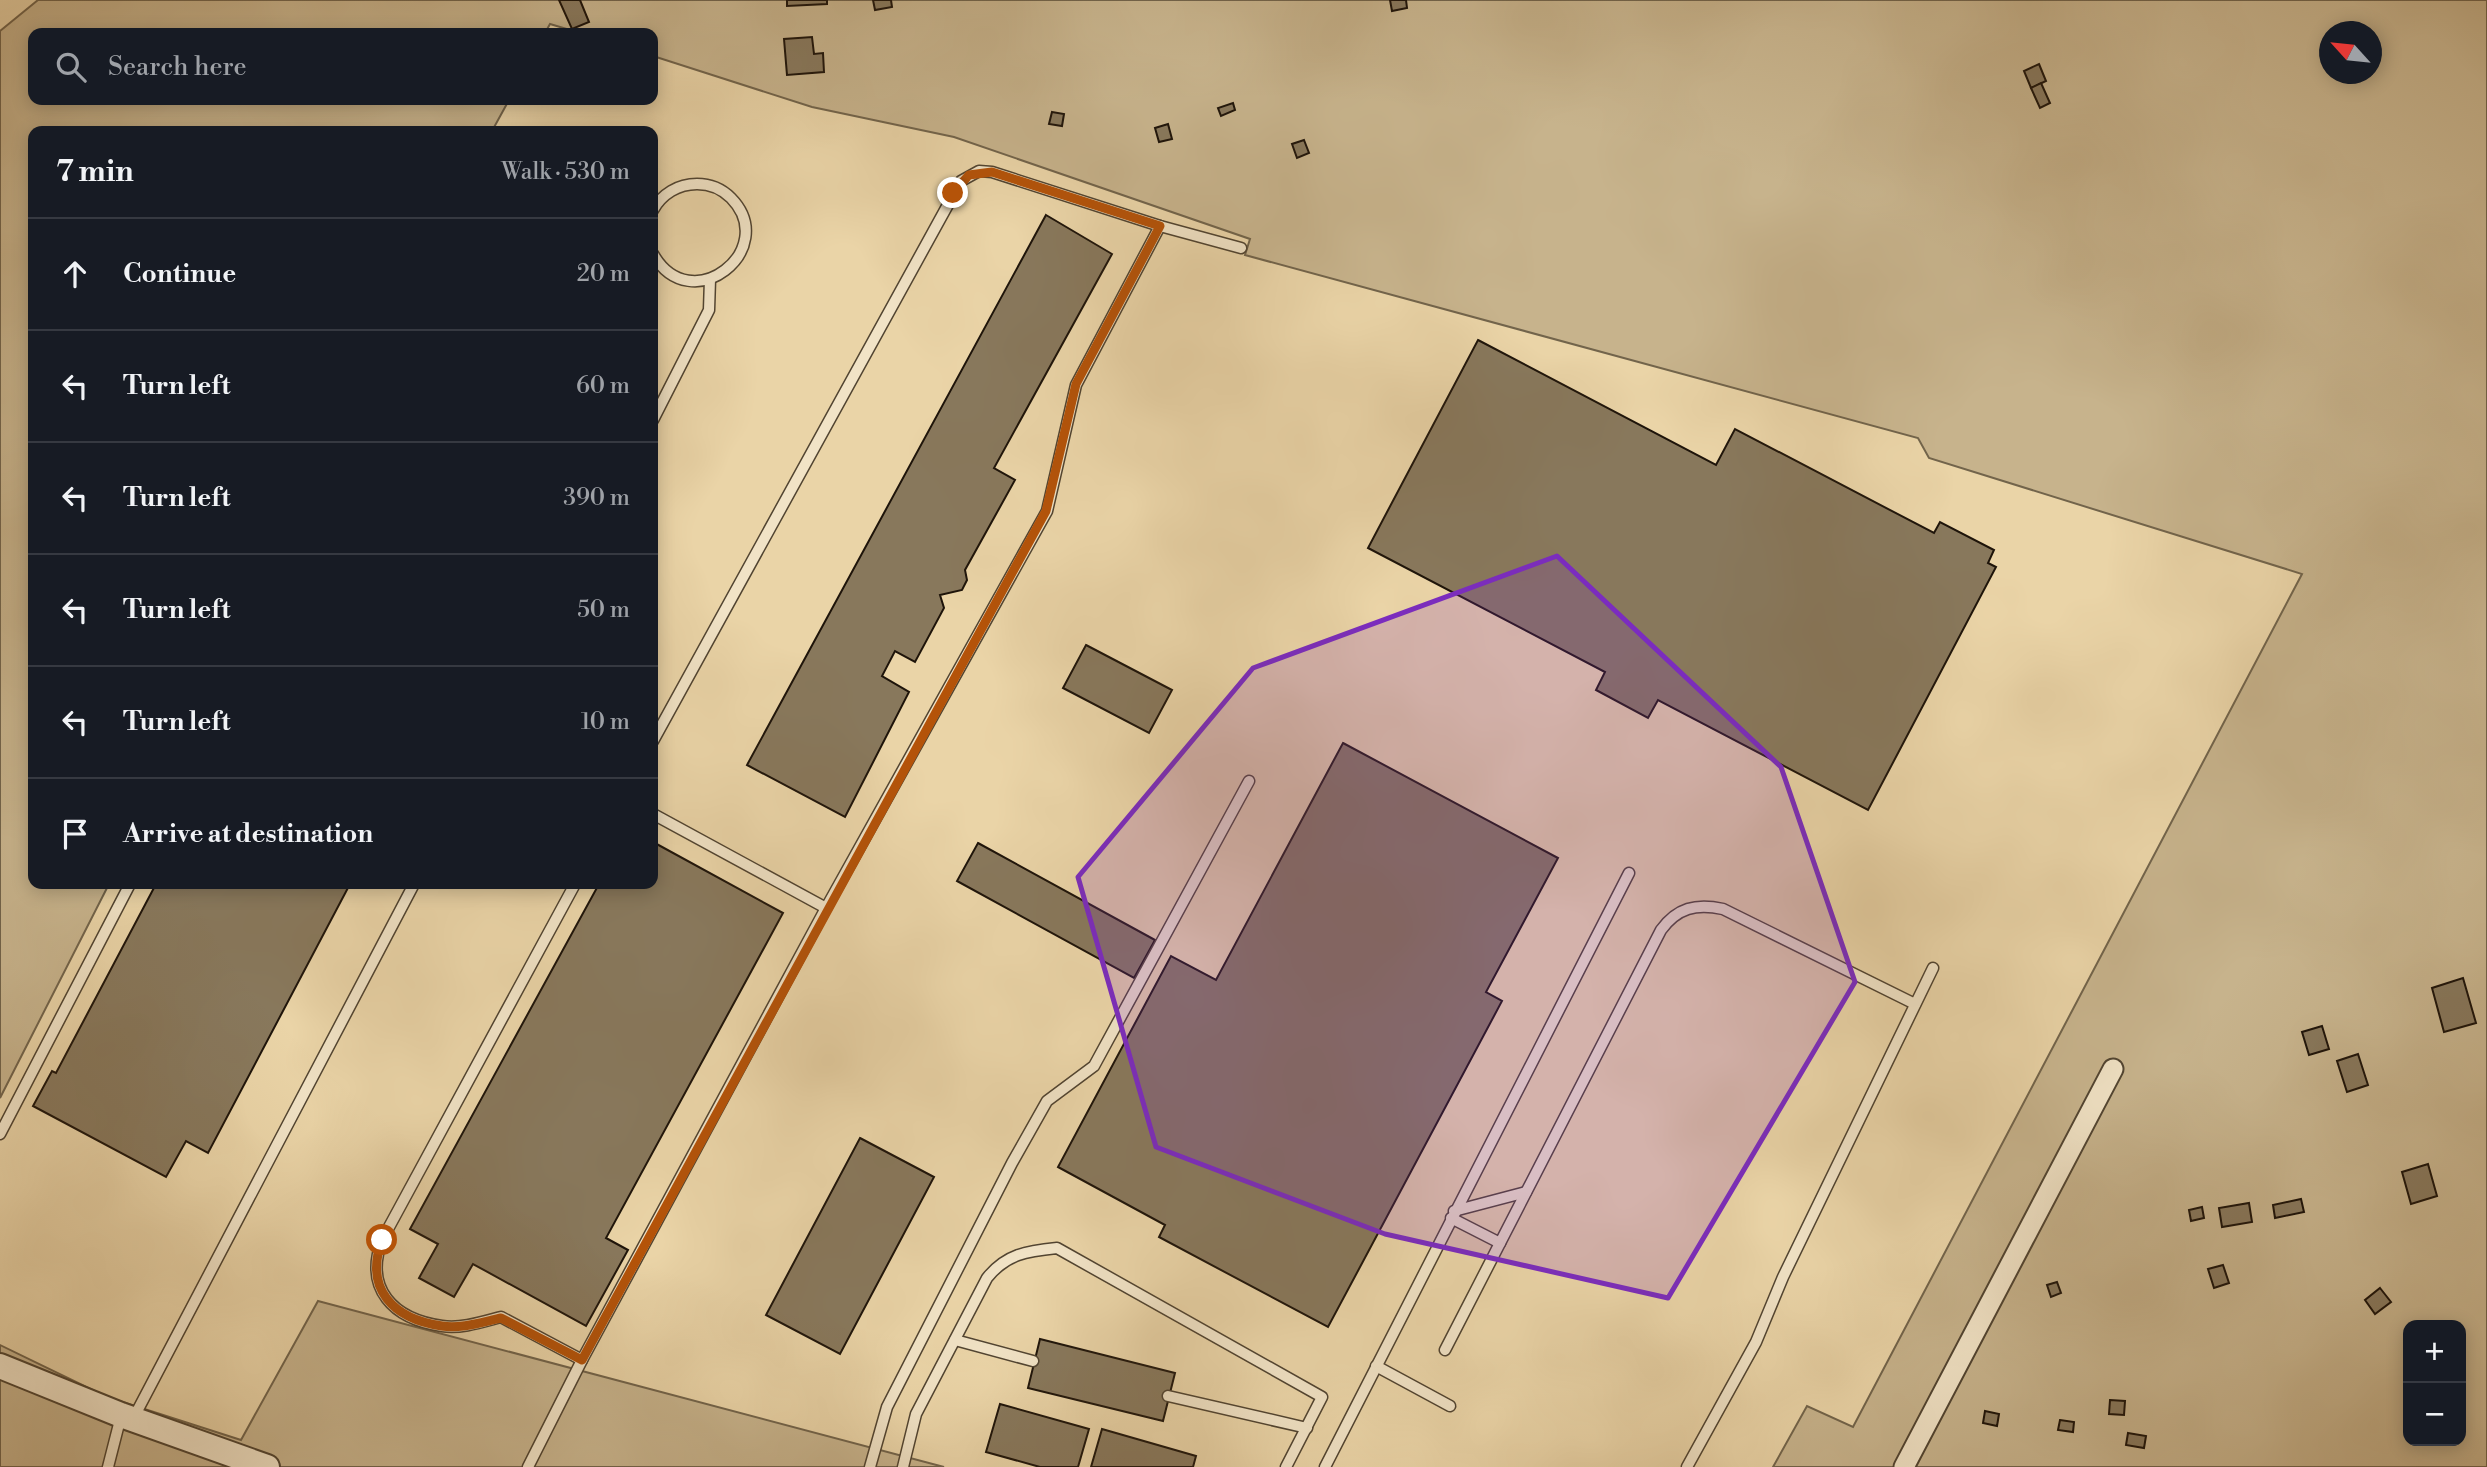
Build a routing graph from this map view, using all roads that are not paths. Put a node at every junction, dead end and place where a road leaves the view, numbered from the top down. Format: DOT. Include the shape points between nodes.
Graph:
graph roads {
  1 [pos="658,204"];
  2 [pos="1160,226"];
  3 [pos="1241,248"];
  4 [pos="658,260"];
  5 [pos="710,279"];
  6 [pos="658,410"];
  7 [pos="658,732"];
  8 [pos="1249,781"];
  9 [pos="658,817"];
  10 [pos="1629,873"];
  11 [pos="127,889"];
  12 [pos="411,889"];
  13 [pos="572,889"];
  14 [pos="827,908"];
  15 [pos="1933,968"];
  16 [pos="1915,1004"];
  17 [pos="2113,1069"];
  18 [pos="0,1134"];
  19 [pos="1526,1192"];
  20 [pos="1453,1214"];
  21 [pos="1500,1243"];
  22 [pos="955,1340"];
  23 [pos="1445,1350"];
  24 [pos="582,1360"];
  25 [pos="1033,1362"];
  26 [pos="0,1366"];
  27 [pos="1376,1366"];
  28 [pos="1168,1396"];
  29 [pos="1450,1406"];
  30 [pos="127,1417"];
  31 [pos="1307,1428"];
  32 [pos="903,1466"];
  33 [pos="108,1467"];
  34 [pos="267,1467"];
  35 [pos="528,1467"];
  36 [pos="870,1467"];
  37 [pos="1286,1467"];
  38 [pos="1325,1467"];
  39 [pos="1687,1467"];
  40 [pos="1904,1467"];
  1 -- 5 [label="lane" via="687,184 713,186 735,202 744,225 742,248 730,268"];
  2 -- 3 [label="lane"];
  2 -- 7 [label="lane" via="992,172 979,171 961,181"];
  2 -- 14 [label="lane" via="1076,384 1046,511"];
  4 -- 5 [label="lane" via="672,275"];
  5 -- 6 [label="lane" via="709,310"];
  8 -- 36 [label="lane" via="1094,1066 1047,1101 1012,1163 887,1407"];
  9 -- 14 [label="lane"];
  10 -- 20 [label="lane"];
  11 -- 18 [label="lane"];
  12 -- 30 [label="lane"];
  13 -- 24 [label="lane" via="376,1256 382,1293 396,1310 441,1326 501,1318"];
  14 -- 24 [label="lane"];
  15 -- 16 [label="lane"];
  16 -- 19 [label="lane" via="1723,909 1687,908 1661,930"];
  16 -- 39 [label="lane" via="1756,1342"];
  17 -- 40 [label="street"];
  19 -- 20 [label="lane"];
  19 -- 21 [label="lane"];
  20 -- 21 [label="lane"];
  20 -- 27 [label="lane"];
  21 -- 23 [label="lane"];
  22 -- 25 [label="lane"];
  22 -- 31 [label="lane" via="999,1262 1026,1251 1057,1248 1322,1397"];
  22 -- 32 [label="lane" via="916,1414"];
  24 -- 35 [label="lane"];
  26 -- 30 [label="street"];
  27 -- 29 [label="lane"];
  27 -- 38 [label="lane"];
  28 -- 31 [label="lane"];
  30 -- 33 [label="lane"];
  30 -- 34 [label="street"];
  31 -- 37 [label="lane"];
}
